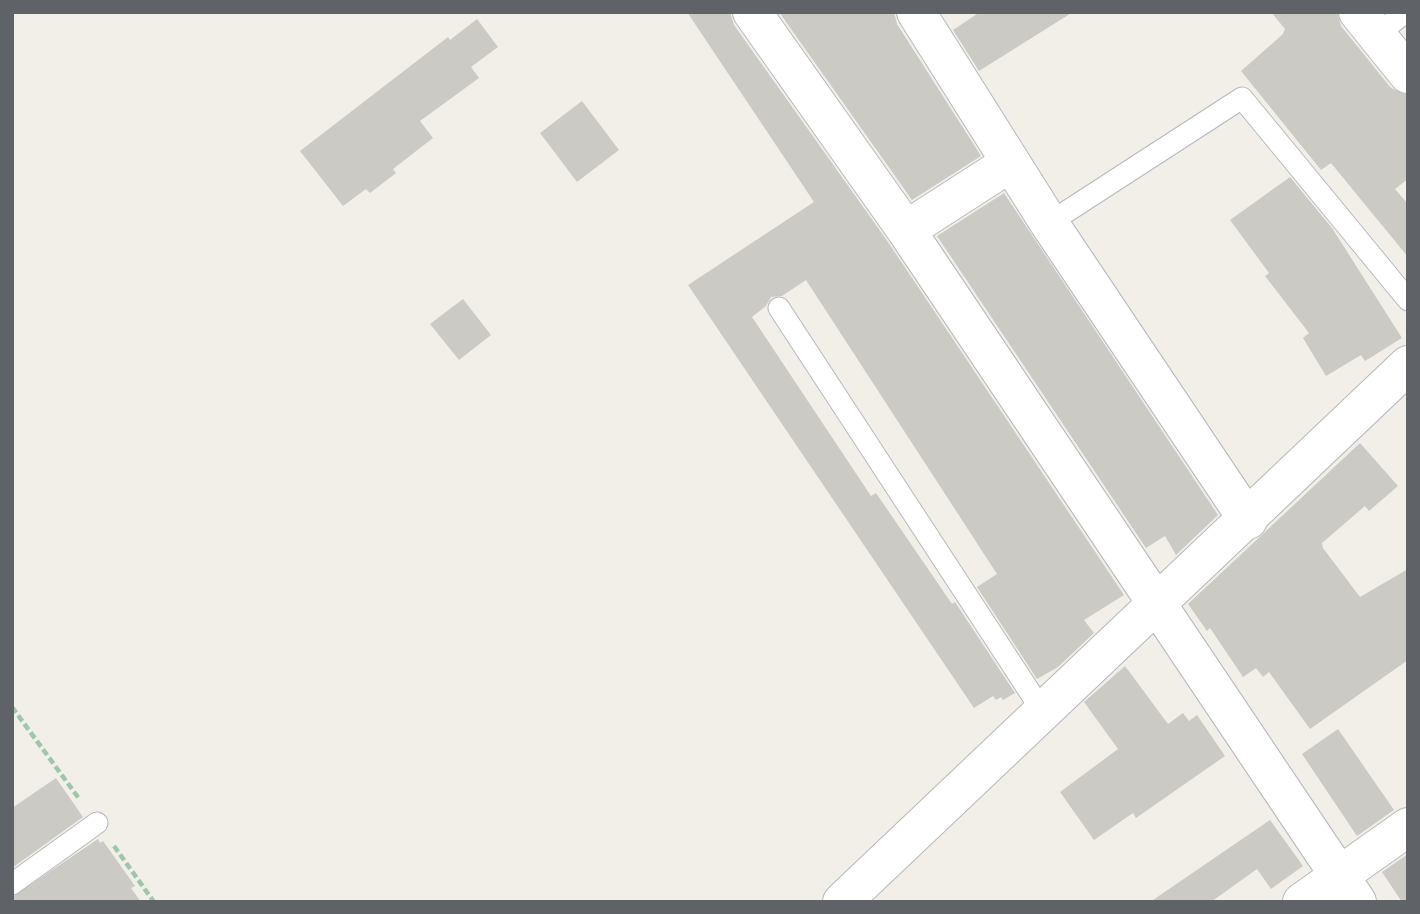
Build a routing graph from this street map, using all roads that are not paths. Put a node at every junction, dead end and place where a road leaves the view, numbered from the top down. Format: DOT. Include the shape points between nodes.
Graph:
graph roads {
  1 [pos="752,12"];
  2 [pos="1406,12"];
  3 [pos="922,14"];
  4 [pos="1367,24"];
  5 [pos="1408,74"];
  6 [pos="1010,163"];
  7 [pos="1049,223"];
  8 [pos="906,230"];
  9 [pos="1408,300"];
  10 [pos="779,308"];
  11 [pos="1408,365"];
  12 [pos="1248,520"];
  13 [pos="1156,605"];
  14 [pos="1043,712"];
  15 [pos="97,823"];
  16 [pos="1408,827"];
  17 [pos="12,884"];
  18 [pos="1348,889"];
  19 [pos="842,902"];
  20 [pos="1302,902"];
  1 -- 8 [label="street"];
  2 -- 4 [label="lane"];
  3 -- 6 [label="street"];
  4 -- 5 [label="street"];
  6 -- 7 [label="street"];
  6 -- 8 [label="street"];
  7 -- 9 [label="lane" via="1242,98"];
  7 -- 12 [label="street"];
  8 -- 13 [label="street"];
  10 -- 14 [label="lane"];
  11 -- 12 [label="street"];
  12 -- 13 [label="street"];
  13 -- 14 [label="street"];
  13 -- 18 [label="street"];
  14 -- 19 [label="street"];
  15 -- 17 [label="lane"];
  16 -- 18 [label="street"];
  18 -- 20 [label="street"];
}
